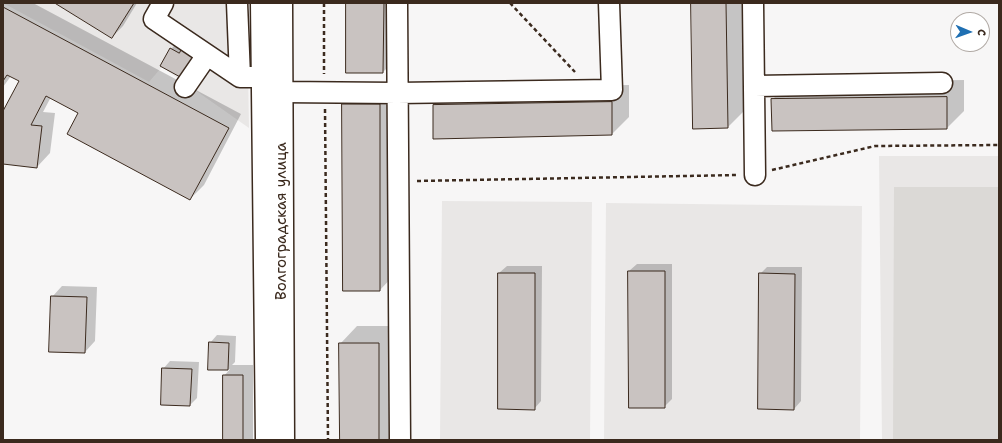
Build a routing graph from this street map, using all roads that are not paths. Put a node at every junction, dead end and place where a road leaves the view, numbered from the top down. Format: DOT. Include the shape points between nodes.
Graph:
graph roads {
  1 [pos="163,3"];
  2 [pos="237,3"];
  3 [pos="262,3"];
  4 [pos="281,3"];
  5 [pos="397,3"];
  6 [pos="609,3"];
  7 [pos="752,3"];
  8 [pos="207,55"];
  9 [pos="240,77"];
  10 [pos="275,82"];
  11 [pos="942,84"];
  12 [pos="754,86"];
  13 [pos="185,87"];
  14 [pos="397,93"];
  15 [pos="755,175"];
  16 [pos="267,440"];
  17 [pos="283,440"];
  18 [pos="400,440"];
  1 -- 8 [label="lane" via="154,19"];
  2 -- 9 [label="lane"];
  3 -- 10 [label="main road"];
  4 -- 10 [label="main road, Волгоградская улица"];
  5 -- 14 [label="lane"];
  6 -- 14 [label="lane" via="612,90"];
  7 -- 12 [label="lane"];
  8 -- 9 [label="lane"];
  8 -- 13 [label="lane"];
  9 -- 10 [label="lane"];
  10 -- 14 [label="lane" via="324,91"];
  10 -- 16 [label="main road"];
  10 -- 17 [label="main road, Волгоградская улица"];
  11 -- 12 [label="lane"];
  12 -- 15 [label="lane"];
  14 -- 18 [label="lane"];
}
